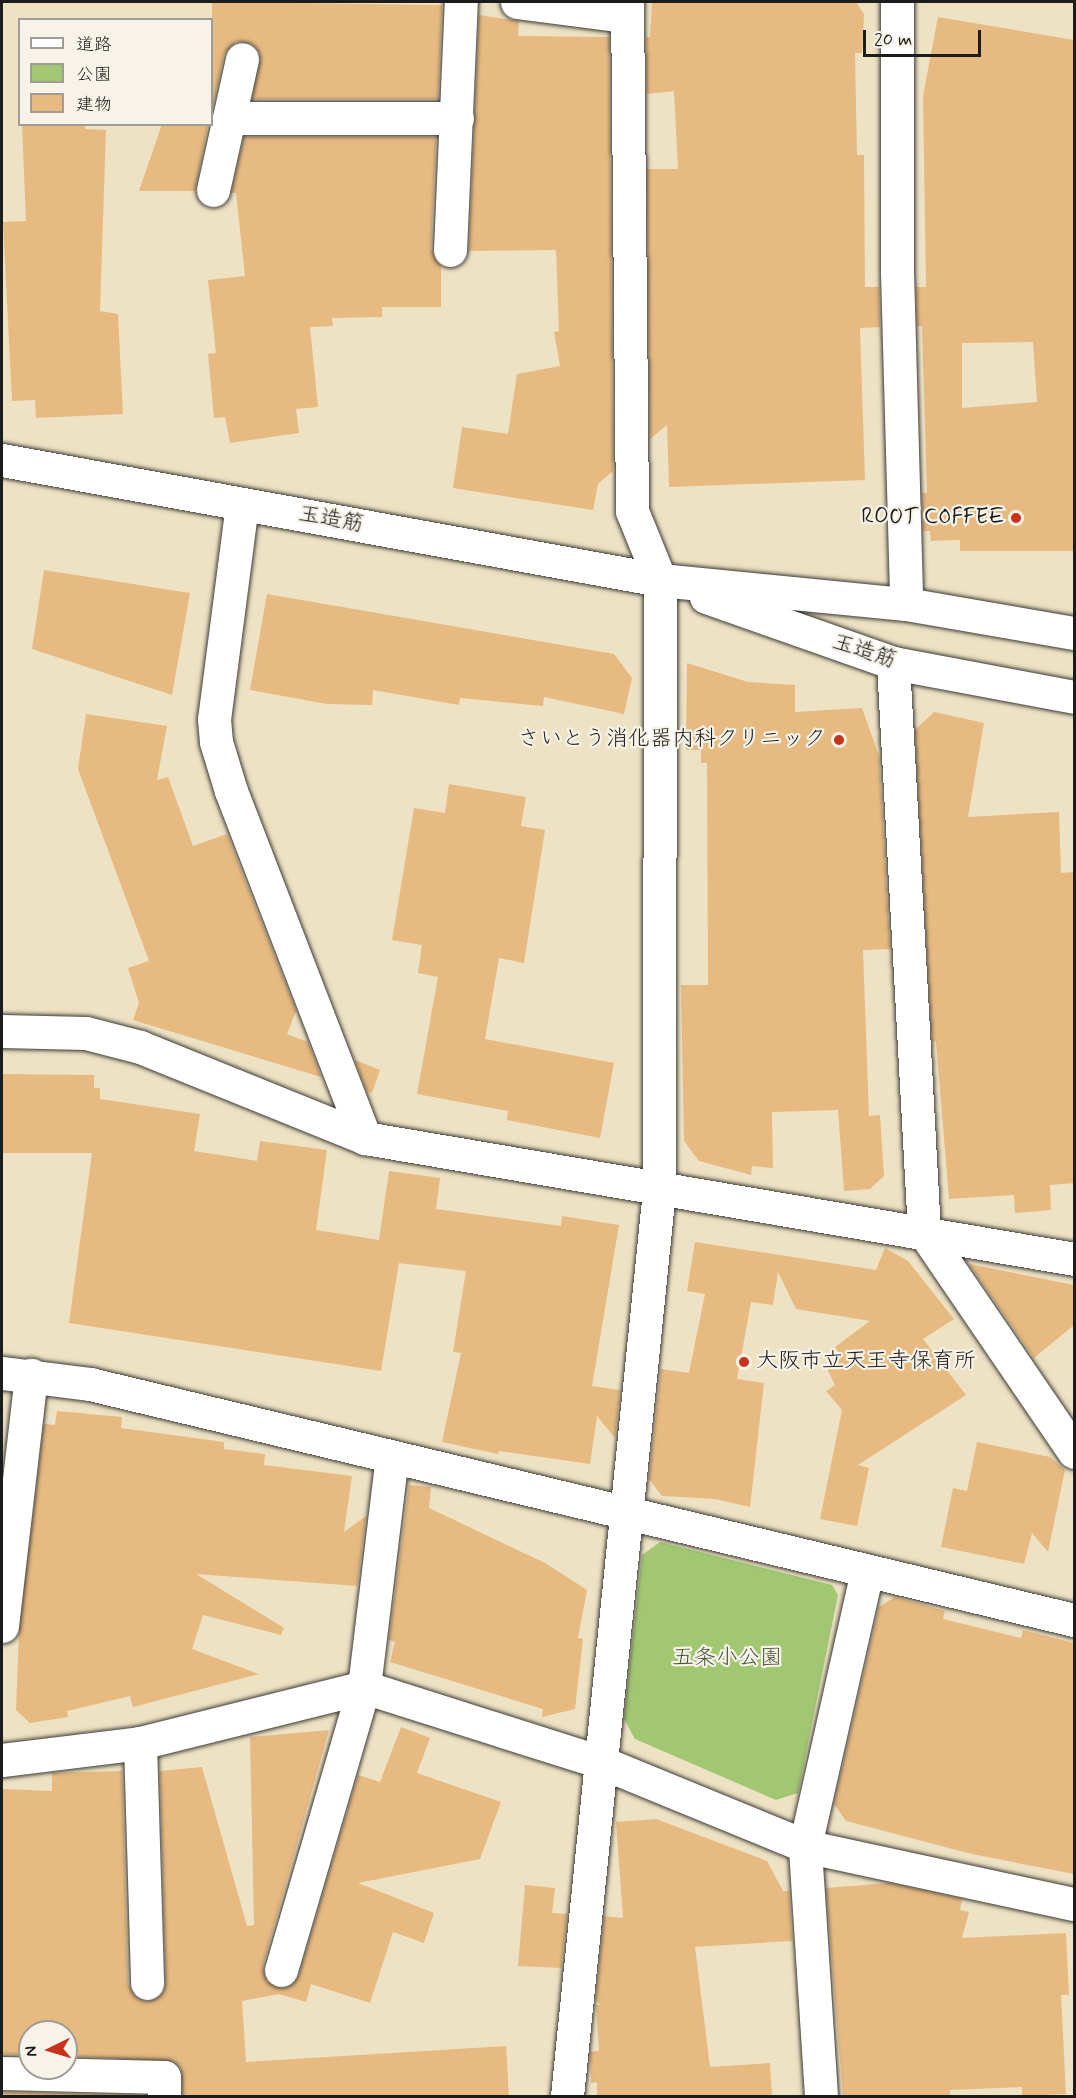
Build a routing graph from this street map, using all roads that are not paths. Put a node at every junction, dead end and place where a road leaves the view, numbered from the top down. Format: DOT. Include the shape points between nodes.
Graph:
graph roads {
  1 [pos="461,2"];
  2 [pos="517,2"];
  3 [pos="897,2"];
  4 [pos="626,9"];
  5 [pos="242,59"];
  6 [pos="229,118"];
  7 [pos="456,118"];
  8 [pos="213,190"];
  9 [pos="450,250"];
  10 [pos="2,460"];
  11 [pos="242,504"];
  12 [pos="660,580"];
  13 [pos="906,604"];
  14 [pos="1074,633"];
  15 [pos="893,663"];
  16 [pos="1074,697"];
  17 [pos="2,1031"];
  18 [pos="365,1138"];
  19 [pos="659,1191"];
  20 [pos="924,1232"];
  21 [pos="1074,1259"];
  22 [pos="16,1374"];
  23 [pos="1074,1452"];
  24 [pos="392,1457"];
  25 [pos="627,1513"];
  26 [pos="867,1571"];
  27 [pos="1074,1620"];
  28 [pos="2,1626"];
  29 [pos="364,1688"];
  30 [pos="140,1743"];
  31 [pos="2,1760"];
  32 [pos="603,1763"];
  33 [pos="805,1846"];
  34 [pos="1074,1904"];
  35 [pos="281,1970"];
  36 [pos="147,1983"];
  37 [pos="2,2073"];
  38 [pos="164,2097"];
  39 [pos="567,2097"];
  40 [pos="821,2097"];
  1 -- 7 [label="street"];
  2 -- 4 [label="street"];
  3 -- 13 [label="street" via="897,272"];
  4 -- 12 [label="street" via="632,511"];
  5 -- 6 [label="street"];
  6 -- 7 [label="street"];
  6 -- 8 [label="street"];
  7 -- 9 [label="street"];
  10 -- 11 [label="street, 玉造筋"];
  11 -- 12 [label="street, 玉造筋"];
  11 -- 18 [label="street" via="214,719 216,742 231,791"];
  12 -- 13 [label="street, 玉造筋"];
  12 -- 15 [label="street, 玉造筋"];
  12 -- 19 [label="street"];
  13 -- 14 [label="street, 玉造筋"];
  15 -- 16 [label="street, 玉造筋"];
  15 -- 20 [label="street"];
  17 -- 18 [label="street" via="86,1033 140,1047"];
  18 -- 19 [label="street"];
  19 -- 20 [label="street"];
  19 -- 25 [label="street"];
  20 -- 21 [label="street"];
  20 -- 23 [label="street"];
  22 -- 24 [label="street" via="90,1384"];
  22 -- 28 [label="street"];
  24 -- 25 [label="street"];
  24 -- 29 [label="street"];
  25 -- 26 [label="street"];
  25 -- 32 [label="street"];
  26 -- 27 [label="street"];
  26 -- 33 [label="street"];
  29 -- 30 [label="street"];
  29 -- 32 [label="street"];
  29 -- 35 [label="street"];
  30 -- 31 [label="street"];
  30 -- 36 [label="street"];
  32 -- 33 [label="street"];
  32 -- 39 [label="street"];
  33 -- 34 [label="street"];
  33 -- 40 [label="street"];
  37 -- 38 [label="street" via="164,2077"];
}
